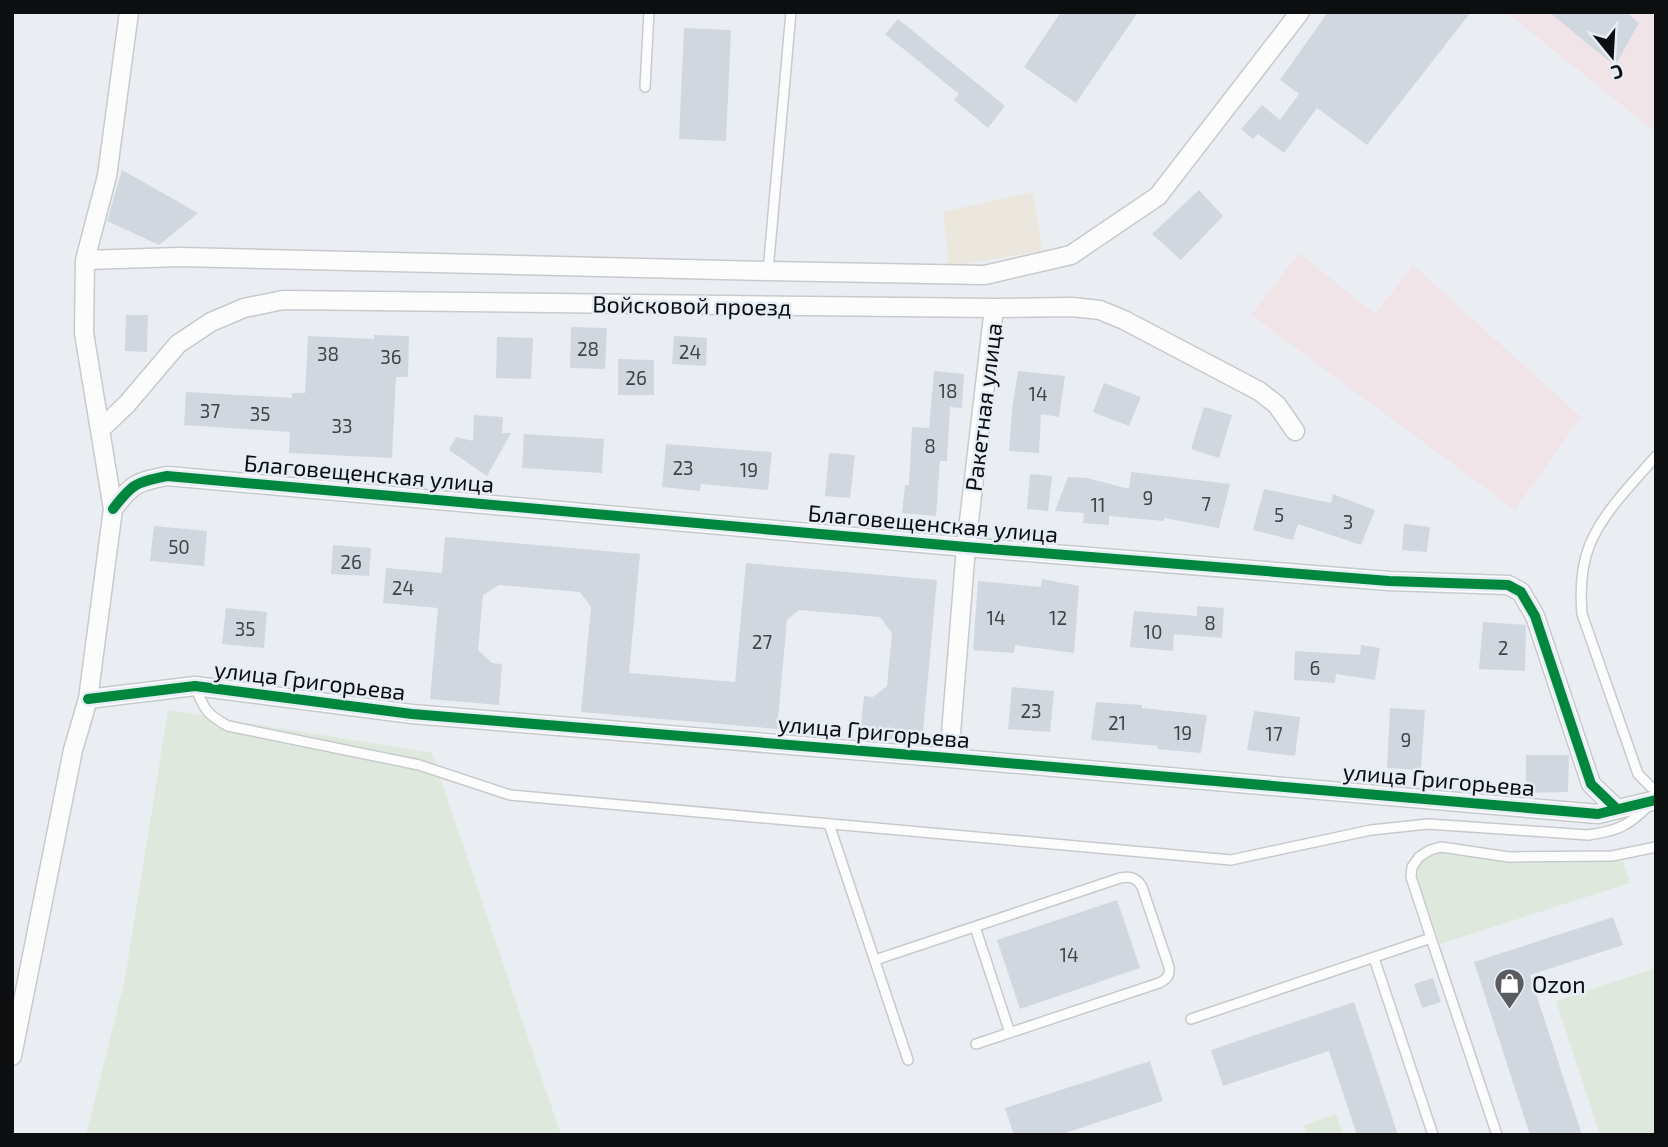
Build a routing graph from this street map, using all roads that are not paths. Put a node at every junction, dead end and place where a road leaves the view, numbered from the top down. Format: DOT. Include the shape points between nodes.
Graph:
graph roads {
  1 [pos="129,12"];
  2 [pos="649,12"];
  3 [pos="791,12"];
  4 [pos="1300,12"];
  5 [pos="645,88"];
  6 [pos="85,260"];
  7 [pos="768,271"];
  8 [pos="994,308"];
  9 [pos="100,430"];
  10 [pos="1295,431"];
  11 [pos="1656,457"];
  12 [pos="113,509"];
  13 [pos="966,547"];
  14 [pos="195,686"];
  15 [pos="88,699"];
  16 [pos="949,758"];
  17 [pos="1655,797"];
  18 [pos="1617,809"];
  19 [pos="830,824"];
  20 [pos="1656,847"];
  21 [pos="975,927"];
  22 [pos="1431,939"];
  23 [pos="1374,958"];
  24 [pos="875,960"];
  25 [pos="1191,1019"];
  26 [pos="1010,1032"];
  27 [pos="976,1044"];
  28 [pos="12,1056"];
  29 [pos="908,1060"];
  30 [pos="1433,1135"];
  31 [pos="1497,1135"];
  1 -- 6 [label="street" via="107,176"];
  2 -- 5 [label="lane"];
  3 -- 7 [label="lane"];
  4 -- 7 [label="street" via="1158,196 1071,255 985,275"];
  6 -- 7 [label="street" via="180,257"];
  6 -- 9 [label="street" via="83,333"];
  8 -- 9 [label="street, Войсковой проезд" via="283,300 244,308 211,322 178,344"];
  8 -- 10 [label="street, Войсковой проезд" via="1100,310 1259,391 1277,405"];
  8 -- 13 [label="street, Ракетная улица"];
  9 -- 12 [label="street"];
  11 -- 17 [label="lane" via="1609,513 1590,544 1580,593 1582,614 1638,774"];
  12 -- 13 [label="street, Благовещенская улица" via="142,481 167,476"];
  12 -- 15 [label="street"];
  13 -- 16 [label="street, Ракетная улица"];
  13 -- 18 [label="street, Благовещенская улица" via="1389,581 1508,586 1521,592 1535,616 1591,784"];
  14 -- 15 [label="street, улица Григорьева"];
  14 -- 16 [label="street, улица Григорьева" via="412,714"];
  14 -- 19 [label="lane" via="204,708 228,726 419,765 510,795"];
  15 -- 28 [label="street" via="73,750"];
  16 -- 18 [label="street, улица Григорьева" via="1584,813"];
  17 -- 18 [label="street, улица Григорьева"];
  17 -- 19 [label="lane" via="1622,827 1588,835 1428,824 1370,830 1231,860"];
  19 -- 24 [label="lane"];
  20 -- 22 [label="lane" via="1612,856 1509,857 1441,847 1430,850 1419,856 1411,877"];
  21 -- 24 [label="lane"];
  21 -- 26 [label="lane"];
  21 -- 26 [label="lane" via="1129,877 1142,887 1154,921 1169,967 1166,979"];
  22 -- 23 [label="lane"];
  22 -- 31 [label="lane"];
  23 -- 25 [label="lane"];
  23 -- 30 [label="lane"];
  24 -- 29 [label="lane"];
  26 -- 27 [label="lane"];
}
